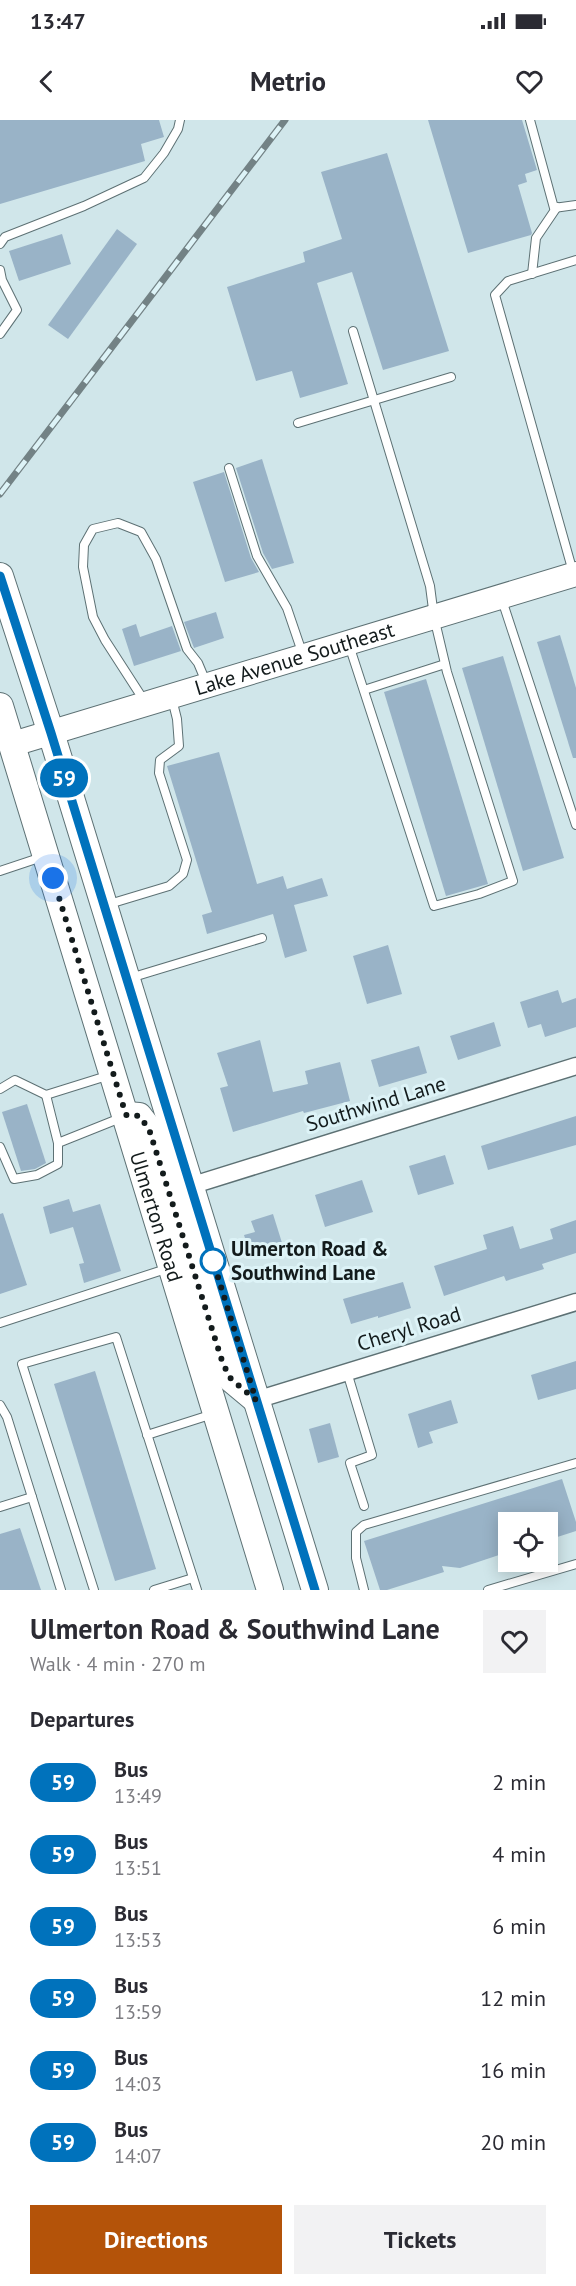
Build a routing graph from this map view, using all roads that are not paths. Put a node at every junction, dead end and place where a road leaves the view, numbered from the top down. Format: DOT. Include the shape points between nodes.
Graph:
graph roads {
  1 [pos="180,120"];
  2 [pos="530,120"];
  3 [pos="576,205"];
  4 [pos="557,207"];
  5 [pos="0,244"];
  6 [pos="576,260"];
  7 [pos="0,270"];
  8 [pos="532,274"];
  9 [pos="353,331"];
  10 [pos="0,334"];
  11 [pos="451,377"];
  12 [pos="373,400"];
  13 [pos="298,423"];
  14 [pos="229,468"];
  15 [pos="575,575"];
  16 [pos="0,576"];
  17 [pos="501,597"];
  18 [pos="434,617"];
  19 [pos="348,642"];
  20 [pos="303,656"];
  21 [pos="445,664"];
  22 [pos="206,684"];
  23 [pos="363,690"];
  24 [pos="171,695"];
  25 [pos="145,702"];
  26 [pos="0,706"];
  27 [pos="51,733"];
  28 [pos="6,743"];
  29 [pos="576,825"];
  30 [pos="47,856"];
  31 [pos="0,871"];
  32 [pos="103,906"];
  33 [pos="262,938"];
  34 [pos="126,980"];
  35 [pos="576,1066"];
  36 [pos="113,1074"];
  37 [pos="0,1089"];
  38 [pos="46,1095"];
  39 [pos="126,1115"];
  40 [pos="58,1143"];
  41 [pos="0,1147"];
  42 [pos="190,1186"];
  43 [pos="172,1267"];
  44 [pos="576,1302"];
  45 [pos="0,1323"];
  46 [pos="347,1372"];
  47 [pos="256,1400"];
  48 [pos="0,1405"];
  49 [pos="217,1413"];
  50 [pos="147,1435"];
  51 [pos="576,1463"];
  52 [pos="32,1497"];
  53 [pos="364,1506"];
  54 [pos="0,1507"];
  55 [pos="576,1564"];
  56 [pos="193,1578"];
  57 [pos="61,1590"];
  58 [pos="94,1590"];
  59 [pos="154,1590"];
  60 [pos="197,1590"];
  61 [pos="270,1590"];
  62 [pos="315,1590"];
  63 [pos="364,1590"];
  64 [pos="488,1590"];
  1 -- 5 [label="lane" via="164,153 144,178 5,237"];
  2 -- 4 [label="lane" via="554,208"];
  3 -- 4 [label="lane"];
  4 -- 8 [label="lane" via="536,238"];
  6 -- 8 [label="lane"];
  7 -- 10 [label="lane" via="17,310"];
  8 -- 15 [label="lane" via="508,281 495,295"];
  9 -- 12 [label="lane"];
  11 -- 12 [label="lane"];
  12 -- 13 [label="lane"];
  12 -- 18 [label="lane" via="430,586"];
  14 -- 20 [label="lane" via="256,556 287,608"];
  15 -- 17 [label="street, Lake Avenue Southeast"];
  16 -- 27 [label="main road, Ulmerton Road"];
  17 -- 18 [label="street, Lake Avenue Southeast"];
  17 -- 29 [label="lane"];
  18 -- 19 [label="street, Lake Avenue Southeast"];
  18 -- 21 [label="lane"];
  19 -- 20 [label="street, Lake Avenue Southeast"];
  19 -- 23 [label="lane"];
  20 -- 22 [label="street, Lake Avenue Southeast"];
  21 -- 23 [label="lane"];
  21 -- 23 [label="lane" via="513,880 479,894 434,906"];
  22 -- 24 [label="street, Lake Avenue Southeast"];
  22 -- 25 [label="lane" via="187,649 156,559 141,532 118,522 93,529 84,545 83,567 93,617"];
  24 -- 25 [label="street, Lake Avenue Southeast"];
  24 -- 32 [label="lane" via="179,746 160,760 159,773 187,860 183,874 169,886"];
  25 -- 27 [label="street, Lake Avenue Southeast"];
  26 -- 28 [label="main road, Ulmerton Road"];
  27 -- 28 [label="street, Lake Avenue Southeast"];
  27 -- 32 [label="main road, Ulmerton Road"];
  28 -- 30 [label="main road, Ulmerton Road"];
  30 -- 31 [label="lane"];
  30 -- 36 [label="main road, Ulmerton Road"];
  32 -- 34 [label="main road, Ulmerton Road"];
  33 -- 34 [label="lane"];
  34 -- 42 [label="main road, Ulmerton Road"];
  35 -- 42 [label="street, Southwind Lane"];
  36 -- 38 [label="lane"];
  36 -- 39 [label="main road, Ulmerton Road"];
  37 -- 38 [label="lane" via="15,1080"];
  38 -- 40 [label="lane"];
  39 -- 40 [label="lane"];
  39 -- 43 [label="main road, Ulmerton Road"];
  39 -- 47 [label="main road" via="139,1116 149,1129 223,1364 231,1379"];
  40 -- 41 [label="lane" via="58,1164 14,1179"];
  42 -- 47 [label="main road, Ulmerton Road"];
  43 -- 45 [label="lane"];
  43 -- 49 [label="main road, Ulmerton Road"];
  44 -- 46 [label="street, Cheryl Road"];
  46 -- 47 [label="street, Cheryl Road"];
  46 -- 53 [label="lane" via="372,1455 350,1463"];
  47 -- 62 [label="main road, Ulmerton Road"];
  48 -- 52 [label="lane"];
  49 -- 50 [label="lane"];
  49 -- 61 [label="main road, Ulmerton Road"];
  50 -- 56 [label="lane"];
  50 -- 58 [label="lane" via="116,1337 22,1364"];
  51 -- 63 [label="lane" via="364,1526 356,1532 356,1558"];
  52 -- 54 [label="lane"];
  52 -- 57 [label="lane"];
  55 -- 64 [label="lane"];
  56 -- 59 [label="lane"];
  56 -- 60 [label="lane"];
}
